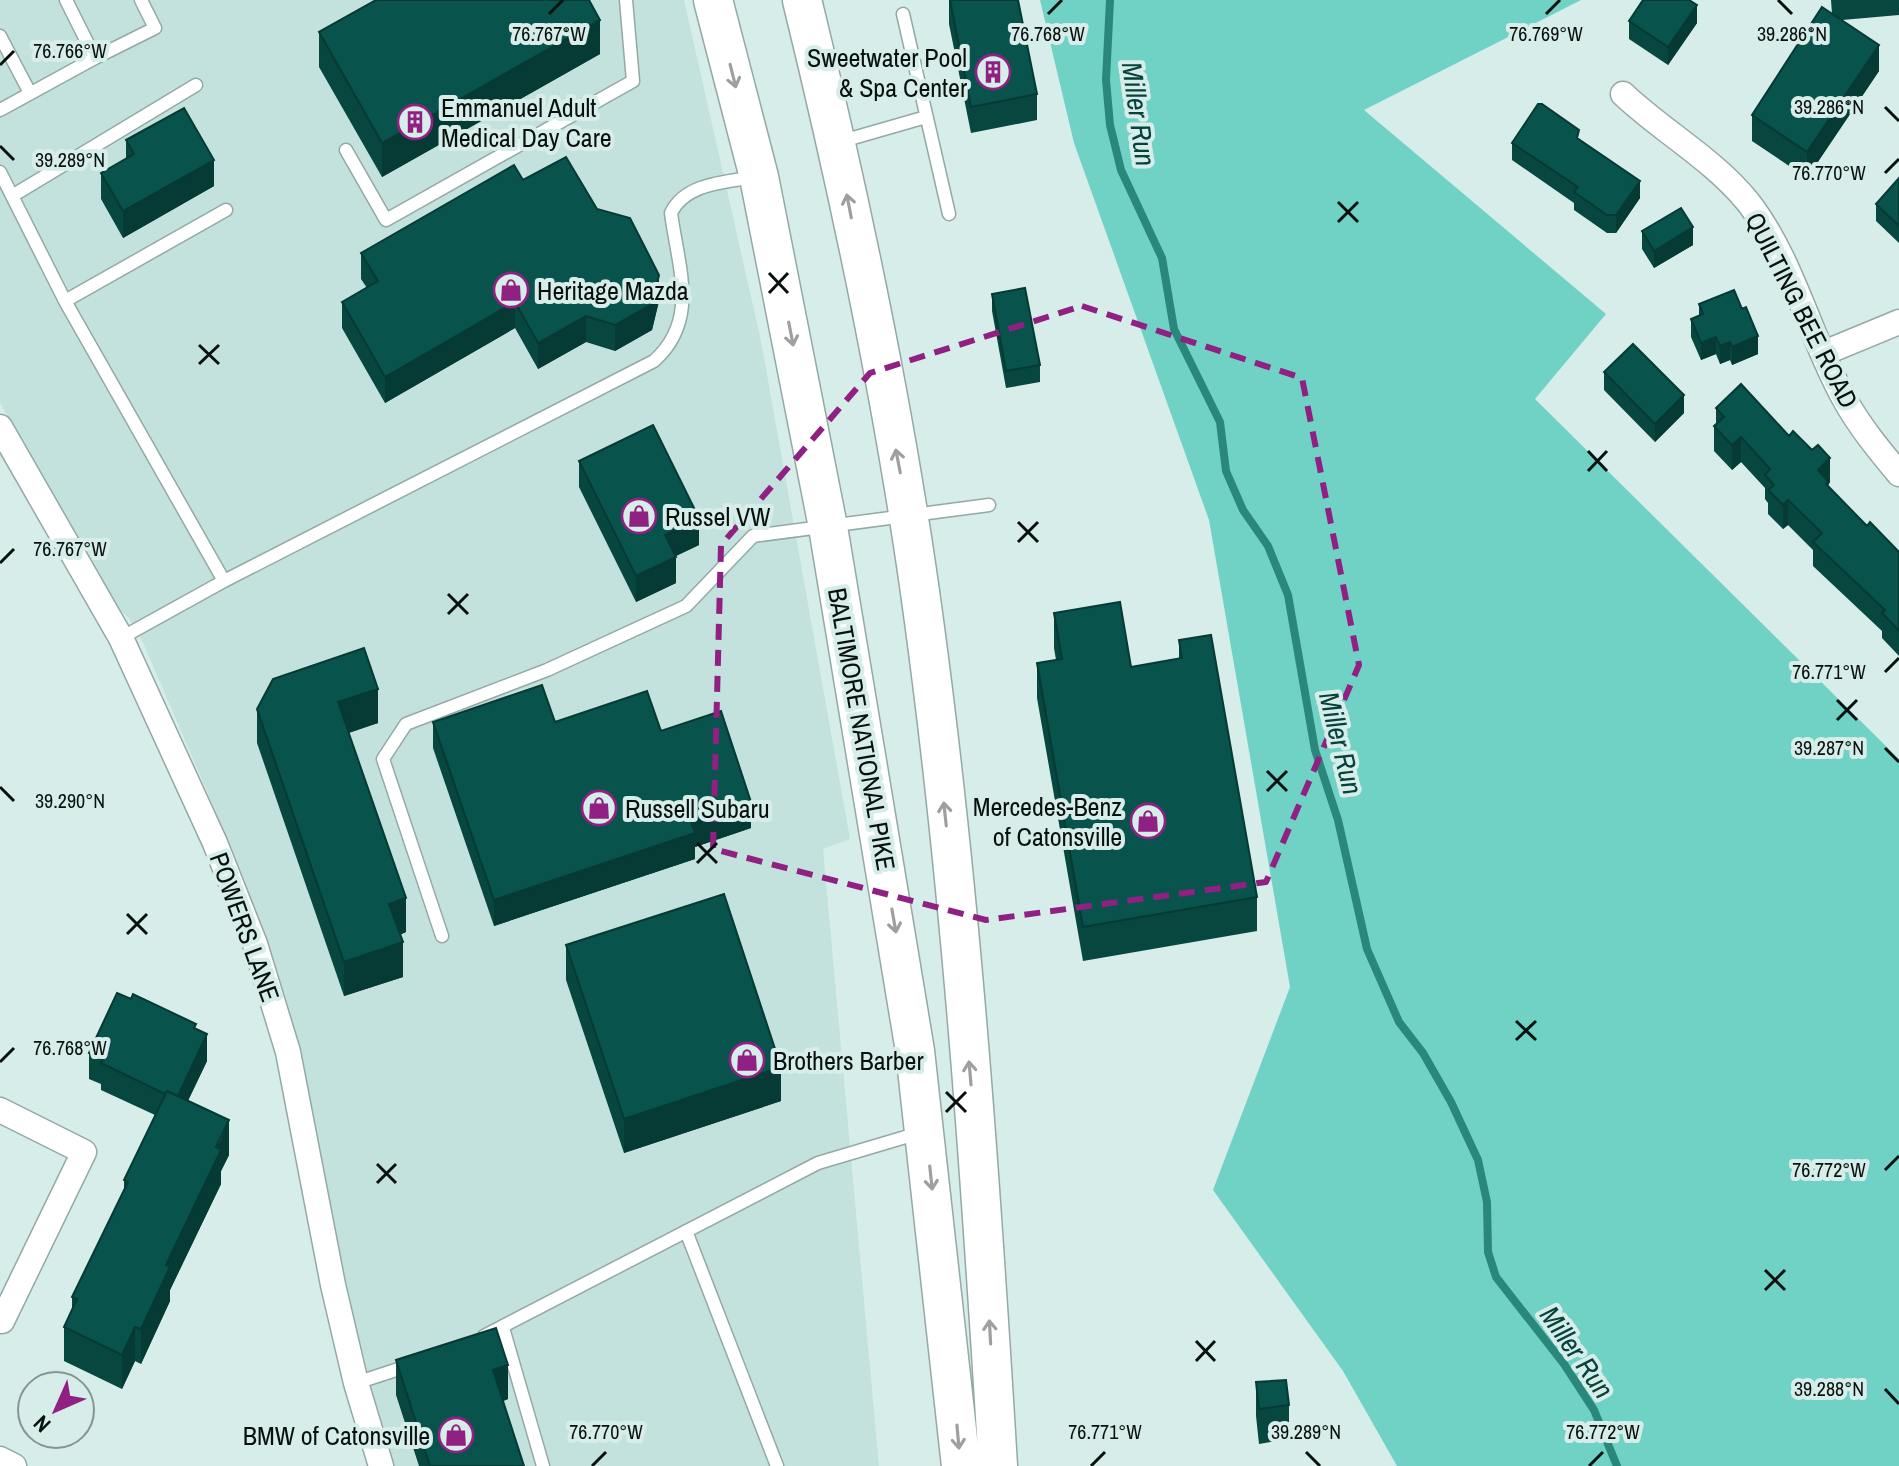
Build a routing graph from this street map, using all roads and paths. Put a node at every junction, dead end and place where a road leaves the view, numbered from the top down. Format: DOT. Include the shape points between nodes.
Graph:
graph roads {
  1 [pos="66,0"];
  2 [pos="141,0"];
  3 [pos="626,0"];
  4 [pos="713,0"];
  5 [pos="802,0"];
  6 [pos="903,14"];
  7 [pos="0,36"];
  8 [pos="93,59"];
  9 [pos="196,85"];
  10 [pos="30,93"];
  11 [pos="1623,94"];
  12 [pos="0,110"];
  13 [pos="926,117"];
  14 [pos="836,143"];
  15 [pos="346,150"];
  16 [pos="0,172"];
  17 [pos="759,177"];
  18 [pos="12,196"];
  19 [pos="226,210"];
  20 [pos="949,214"];
  21 [pos="65,301"];
  22 [pos="1899,322"];
  23 [pos="1824,353"];
  24 [pos="0,427"];
  25 [pos="1899,474"];
  26 [pos="989,505"];
  27 [pos="908,516"];
  28 [pos="828,527"];
  29 [pos="224,581"];
  30 [pos="121,638"];
  31 [pos="442,936"];
  32 [pos="0,1110"];
  33 [pos="926,1131"];
  34 [pos="686,1231"];
  35 [pos="2,1321"];
  36 [pos="503,1328"];
  37 [pos="475,1339"];
  38 [pos="419,1362"];
  39 [pos="356,1383"];
  40 [pos="0,1459"];
  41 [pos="14,1466"];
  42 [pos="381,1466"];
  43 [pos="543,1466"];
  44 [pos="777,1466"];
  45 [pos="961,1466"];
  46 [pos="998,1466"];
  1 -- 8 [label="lane"];
  2 -- 8 [label="lane" via="155,28"];
  3 -- 15 [label="lane" via="633,81 386,220"];
  4 -- 17 [label="main road, BALTIMORE NATIONAL PIKE, one-way"];
  5 -- 14 [label="main road"];
  6 -- 13 [label="lane"];
  7 -- 10 [label="lane"];
  8 -- 10 [label="lane"];
  9 -- 18 [label="lane"];
  10 -- 12 [label="lane"];
  11 -- 23 [label="street, QUILTING BEE ROAD" via="1747,202"];
  13 -- 14 [label="lane"];
  13 -- 20 [label="lane"];
  27 -- 14 [label="main road, one-way"];
  16 -- 18 [label="lane"];
  17 -- 28 [label="main road, BALTIMORE NATIONAL PIKE, one-way"];
  17 -- 29 [label="lane" via="709,185 677,200 671,213 684,306 672,345 654,361"];
  18 -- 21 [label="lane"];
  19 -- 21 [label="lane"];
  21 -- 29 [label="lane"];
  22 -- 23 [label="street"];
  23 -- 25 [label="street, QUILTING BEE ROAD" via="1844,399"];
  24 -- 30 [label="street, POWERS LANE"];
  26 -- 27 [label="lane"];
  27 -- 28 [label="lane"];
  46 -- 27 [label="main road, one-way" via="964,1002 935,709"];
  28 -- 31 [label="lane" via="753,536 686,606 547,670 406,724 383,759"];
  28 -- 33 [label="main road, BALTIMORE NATIONAL PIKE, one-way"];
  29 -- 30 [label="lane"];
  30 -- 39 [label="street, POWERS LANE" via="255,944 288,1052"];
  32 -- 35 [label="street" via="84,1152"];
  33 -- 34 [label="lane" via="818,1163"];
  33 -- 45 [label="main road, BALTIMORE NATIONAL PIKE, one-way"];
  34 -- 36 [label="lane"];
  34 -- 44 [label="lane"];
  36 -- 37 [label="lane"];
  36 -- 43 [label="lane"];
  38 -- 39 [label="lane"];
  39 -- 42 [label="street, POWERS LANE"];
  40 -- 41 [label="street"];
}
